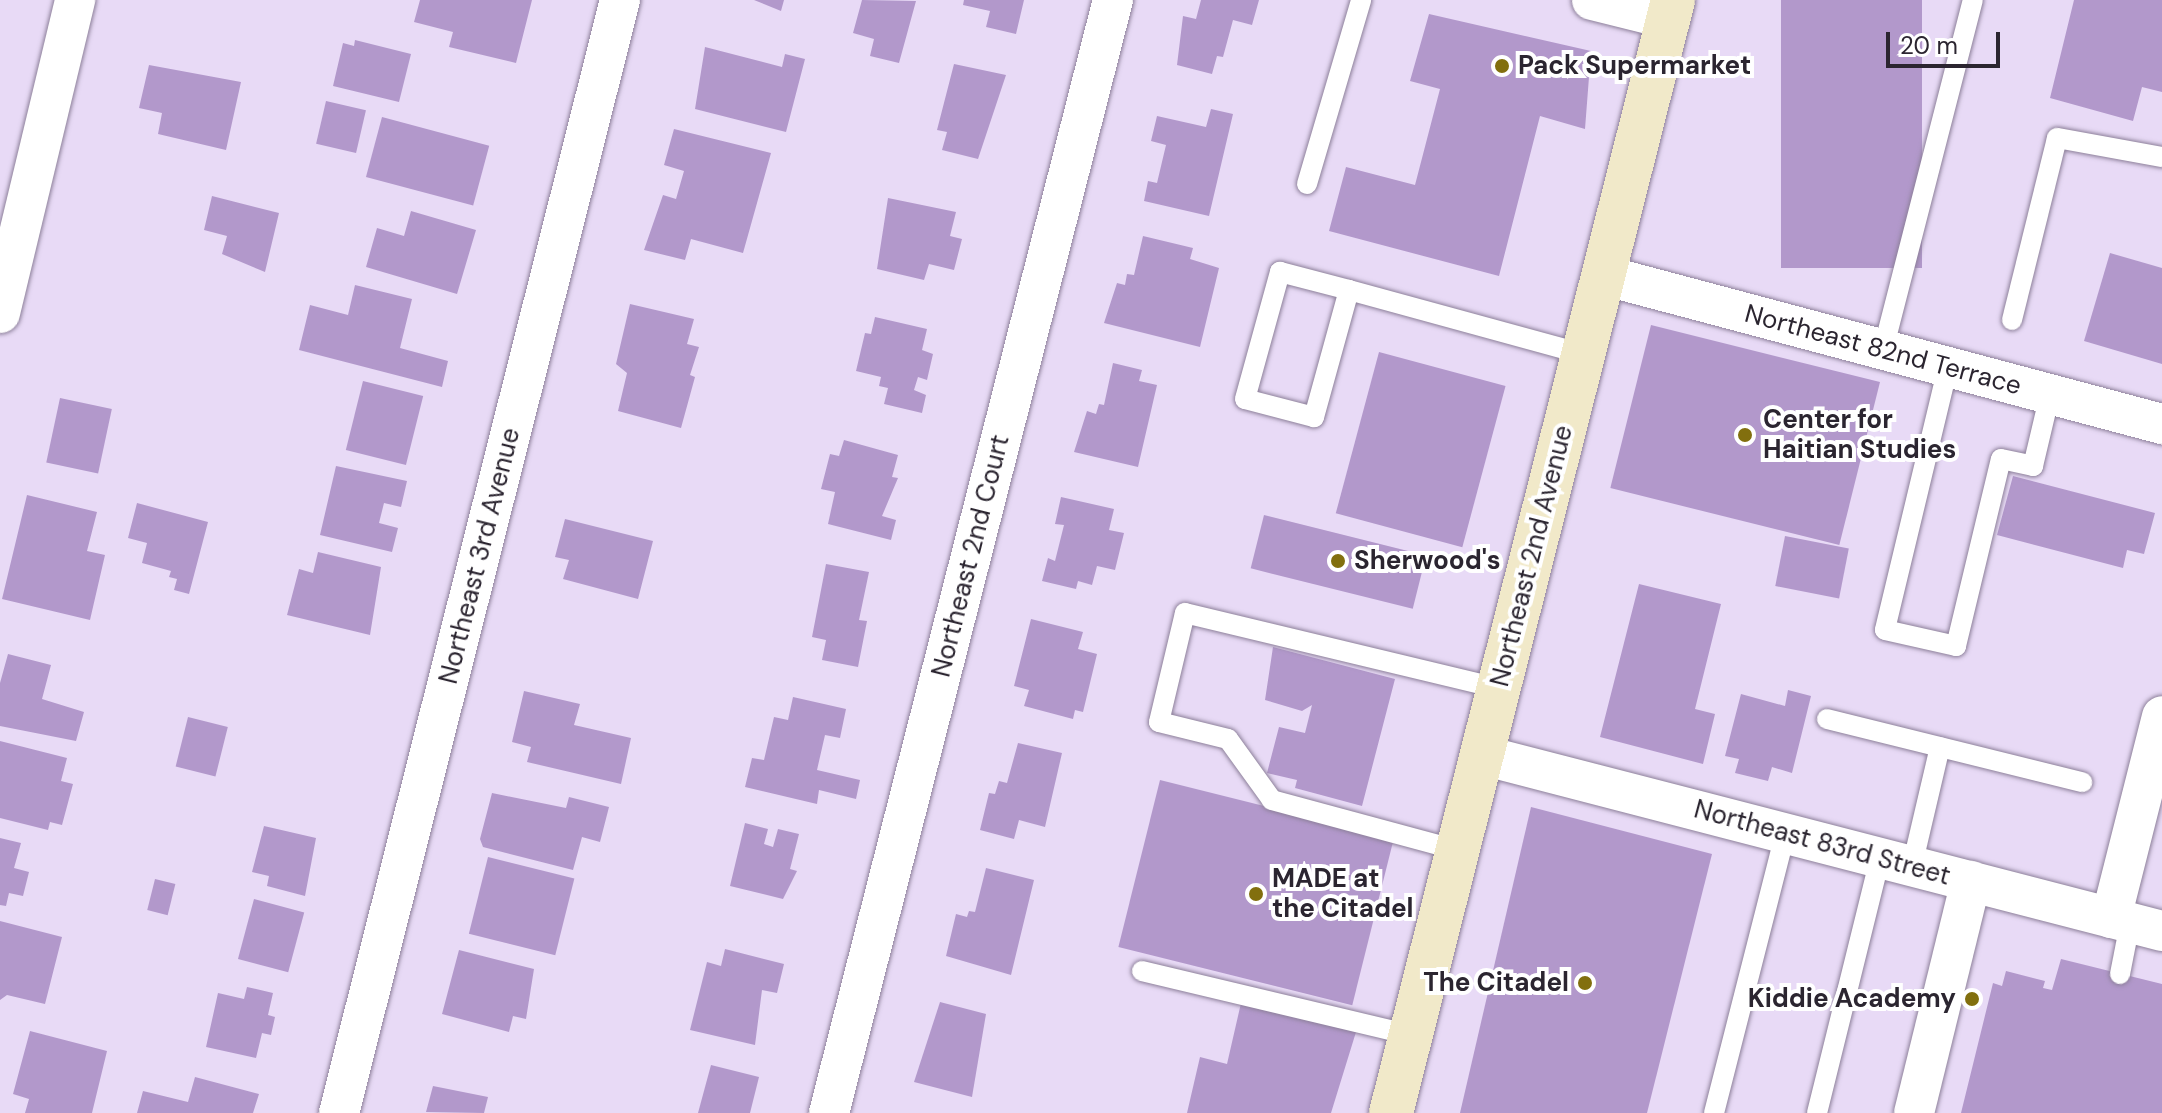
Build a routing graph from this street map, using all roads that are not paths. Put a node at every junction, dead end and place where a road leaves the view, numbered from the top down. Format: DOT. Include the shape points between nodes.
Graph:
graph roads {
  1 [pos="75,0"];
  2 [pos="620,0"];
  3 [pos="1113,0"];
  4 [pos="1361,0"];
  5 [pos="1592,0"];
  6 [pos="1973,0"];
  7 [pos="1671,10"];
  8 [pos="2162,157"];
  9 [pos="1307,184"];
  10 [pos="1603,275"];
  11 [pos="1349,290"];
  12 [pos="0,313"];
  13 [pos="2012,320"];
  14 [pos="1883,350"];
  15 [pos="1583,354"];
  16 [pos="1948,367"];
  17 [pos="2050,394"];
  18 [pos="2162,424"];
  19 [pos="1498,688"];
  20 [pos="2162,716"];
  21 [pos="1827,719"];
  22 [pos="1940,747"];
  23 [pos="1482,755"];
  24 [pos="2082,782"];
  25 [pos="1785,834"];
  26 [pos="1457,850"];
  27 [pos="1896,862"];
  28 [pos="1971,881"];
  29 [pos="2134,924"];
  30 [pos="1142,971"];
  31 [pos="2120,974"];
  32 [pos="1410,1035"];
  33 [pos="339,1113"];
  34 [pos="829,1113"];
  35 [pos="1391,1113"];
  36 [pos="1714,1113"];
  37 [pos="1817,1113"];
  38 [pos="1914,1113"];
  1 -- 12 [label="street"];
  2 -- 33 [label="street, Northeast 3rd Avenue"];
  3 -- 34 [label="street, Northeast 2nd Court"];
  4 -- 9 [label="lane"];
  5 -- 7 [label="street"];
  6 -- 14 [label="lane"];
  7 -- 10 [label="main road, Northeast 2nd Avenue"];
  8 -- 13 [label="lane" via="2057,138"];
  10 -- 14 [label="street, Northeast 82nd Terrace"];
  10 -- 15 [label="main road, Northeast 2nd Avenue"];
  11 -- 11 [label="lane" via="1280,272 1245,399 1314,417"];
  11 -- 15 [label="lane"];
  14 -- 16 [label="street, Northeast 82nd Terrace"];
  15 -- 19 [label="main road, Northeast 2nd Avenue"];
  16 -- 17 [label="street, Northeast 82nd Terrace"];
  16 -- 17 [label="lane" via="1885,630 1956,646 2001,459 2033,466"];
  17 -- 18 [label="street, Northeast 82nd Terrace"];
  19 -- 23 [label="main road, Northeast 2nd Avenue"];
  19 -- 26 [label="lane" via="1185,613 1159,722 1228,739 1272,800"];
  20 -- 29 [label="street"];
  21 -- 22 [label="lane"];
  22 -- 24 [label="lane"];
  22 -- 27 [label="lane"];
  23 -- 25 [label="street, Northeast 83rd Street"];
  23 -- 26 [label="main road, Northeast 2nd Avenue"];
  25 -- 27 [label="street, Northeast 83rd Street"];
  25 -- 36 [label="lane"];
  26 -- 32 [label="main road, Northeast 2nd Avenue"];
  27 -- 28 [label="street, Northeast 83rd Street"];
  27 -- 37 [label="lane"];
  28 -- 29 [label="street, Northeast 83rd Street"];
  28 -- 38 [label="street"];
  29 -- 31 [label="lane"];
  30 -- 32 [label="lane"];
  32 -- 35 [label="main road, Northeast 2nd Avenue"];
}
